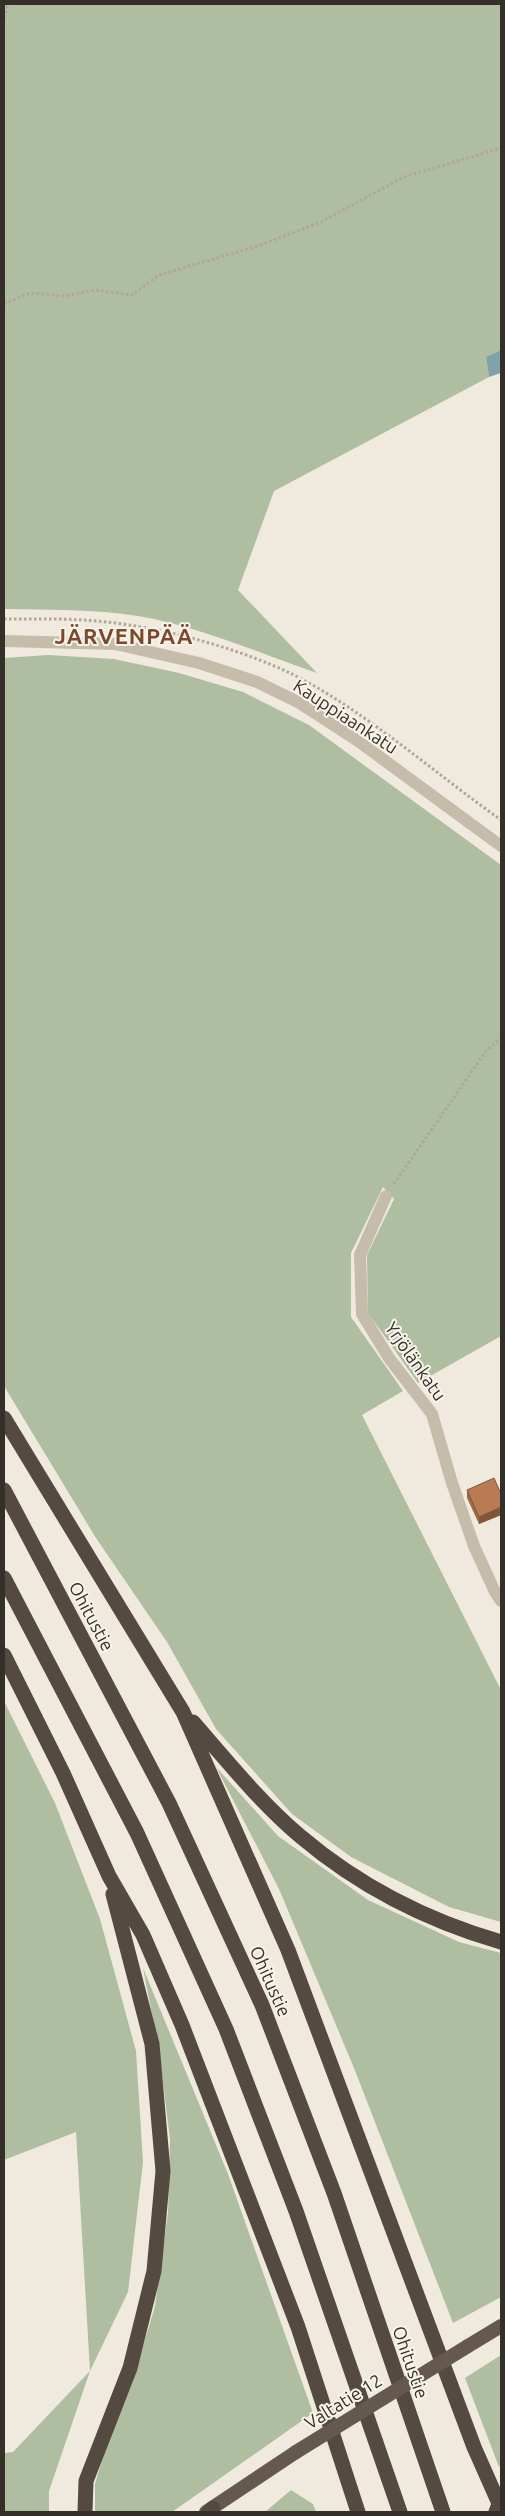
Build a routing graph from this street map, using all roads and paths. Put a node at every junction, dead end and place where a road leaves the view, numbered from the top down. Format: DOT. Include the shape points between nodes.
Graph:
graph roads {
  1 [pos="8,4"];
  2 [pos="4,18"];
  3 [pos="501,148"];
  4 [pos="4,304"];
  5 [pos="4,641"];
  6 [pos="501,846"];
  7 [pos="501,1038"];
  8 [pos="386,1196"];
  9 [pos="4,1418"];
  10 [pos="4,1490"];
  11 [pos="4,1578"];
  12 [pos="501,1601"];
  13 [pos="4,1654"];
  14 [pos="183,1712"];
  15 [pos="109,1876"];
  16 [pos="501,1942"];
  17 [pos="501,2326"];
  18 [pos="501,2499"];
  19 [pos="501,2508"];
  20 [pos="209,2511"];
  21 [pos="85,2512"];
  22 [pos="358,2512"];
  23 [pos="400,2512"];
  24 [pos="443,2512"];
  25 [pos="496,2512"];
  1 -- 2 [label="path"];
  3 -- 4 [label="path" via="404,177 321,222 261,246 159,275 132,295 95,290 65,296 30,293"];
  5 -- 6 [label="street, Kauppiaankatu" via="115,644 199,663 257,682 298,702 358,741"];
  7 -- 8 [label="path" via="486,1051"];
  8 -- 12 [label="street, Yrjölänkatu" via="360,1255 362,1314 389,1358 432,1414 474,1546"];
  9 -- 14 [label="highway"];
  10 -- 24 [label="highway, Ohitustie" via="169,1803 262,2005 334,2193"];
  11 -- 23 [label="highway" via="137,1833 226,2030 296,2211"];
  13 -- 15 [label="highway"];
  14 -- 16 [label="highway" via="300,1836 348,1872 405,1907 464,1932"];
  14 -- 19 [label="highway" via="288,1950 474,2447"];
  15 -- 21 [label="highway" via="152,2044 163,2171 154,2271 130,2368 86,2482"];
  15 -- 22 [label="highway" via="143,1935 222,2125 298,2327"];
  17 -- 20 [label="highway, Valtatie 12, bridge" via="296,2452"];
  18 -- 25 [label="highway, bridge"];
}
